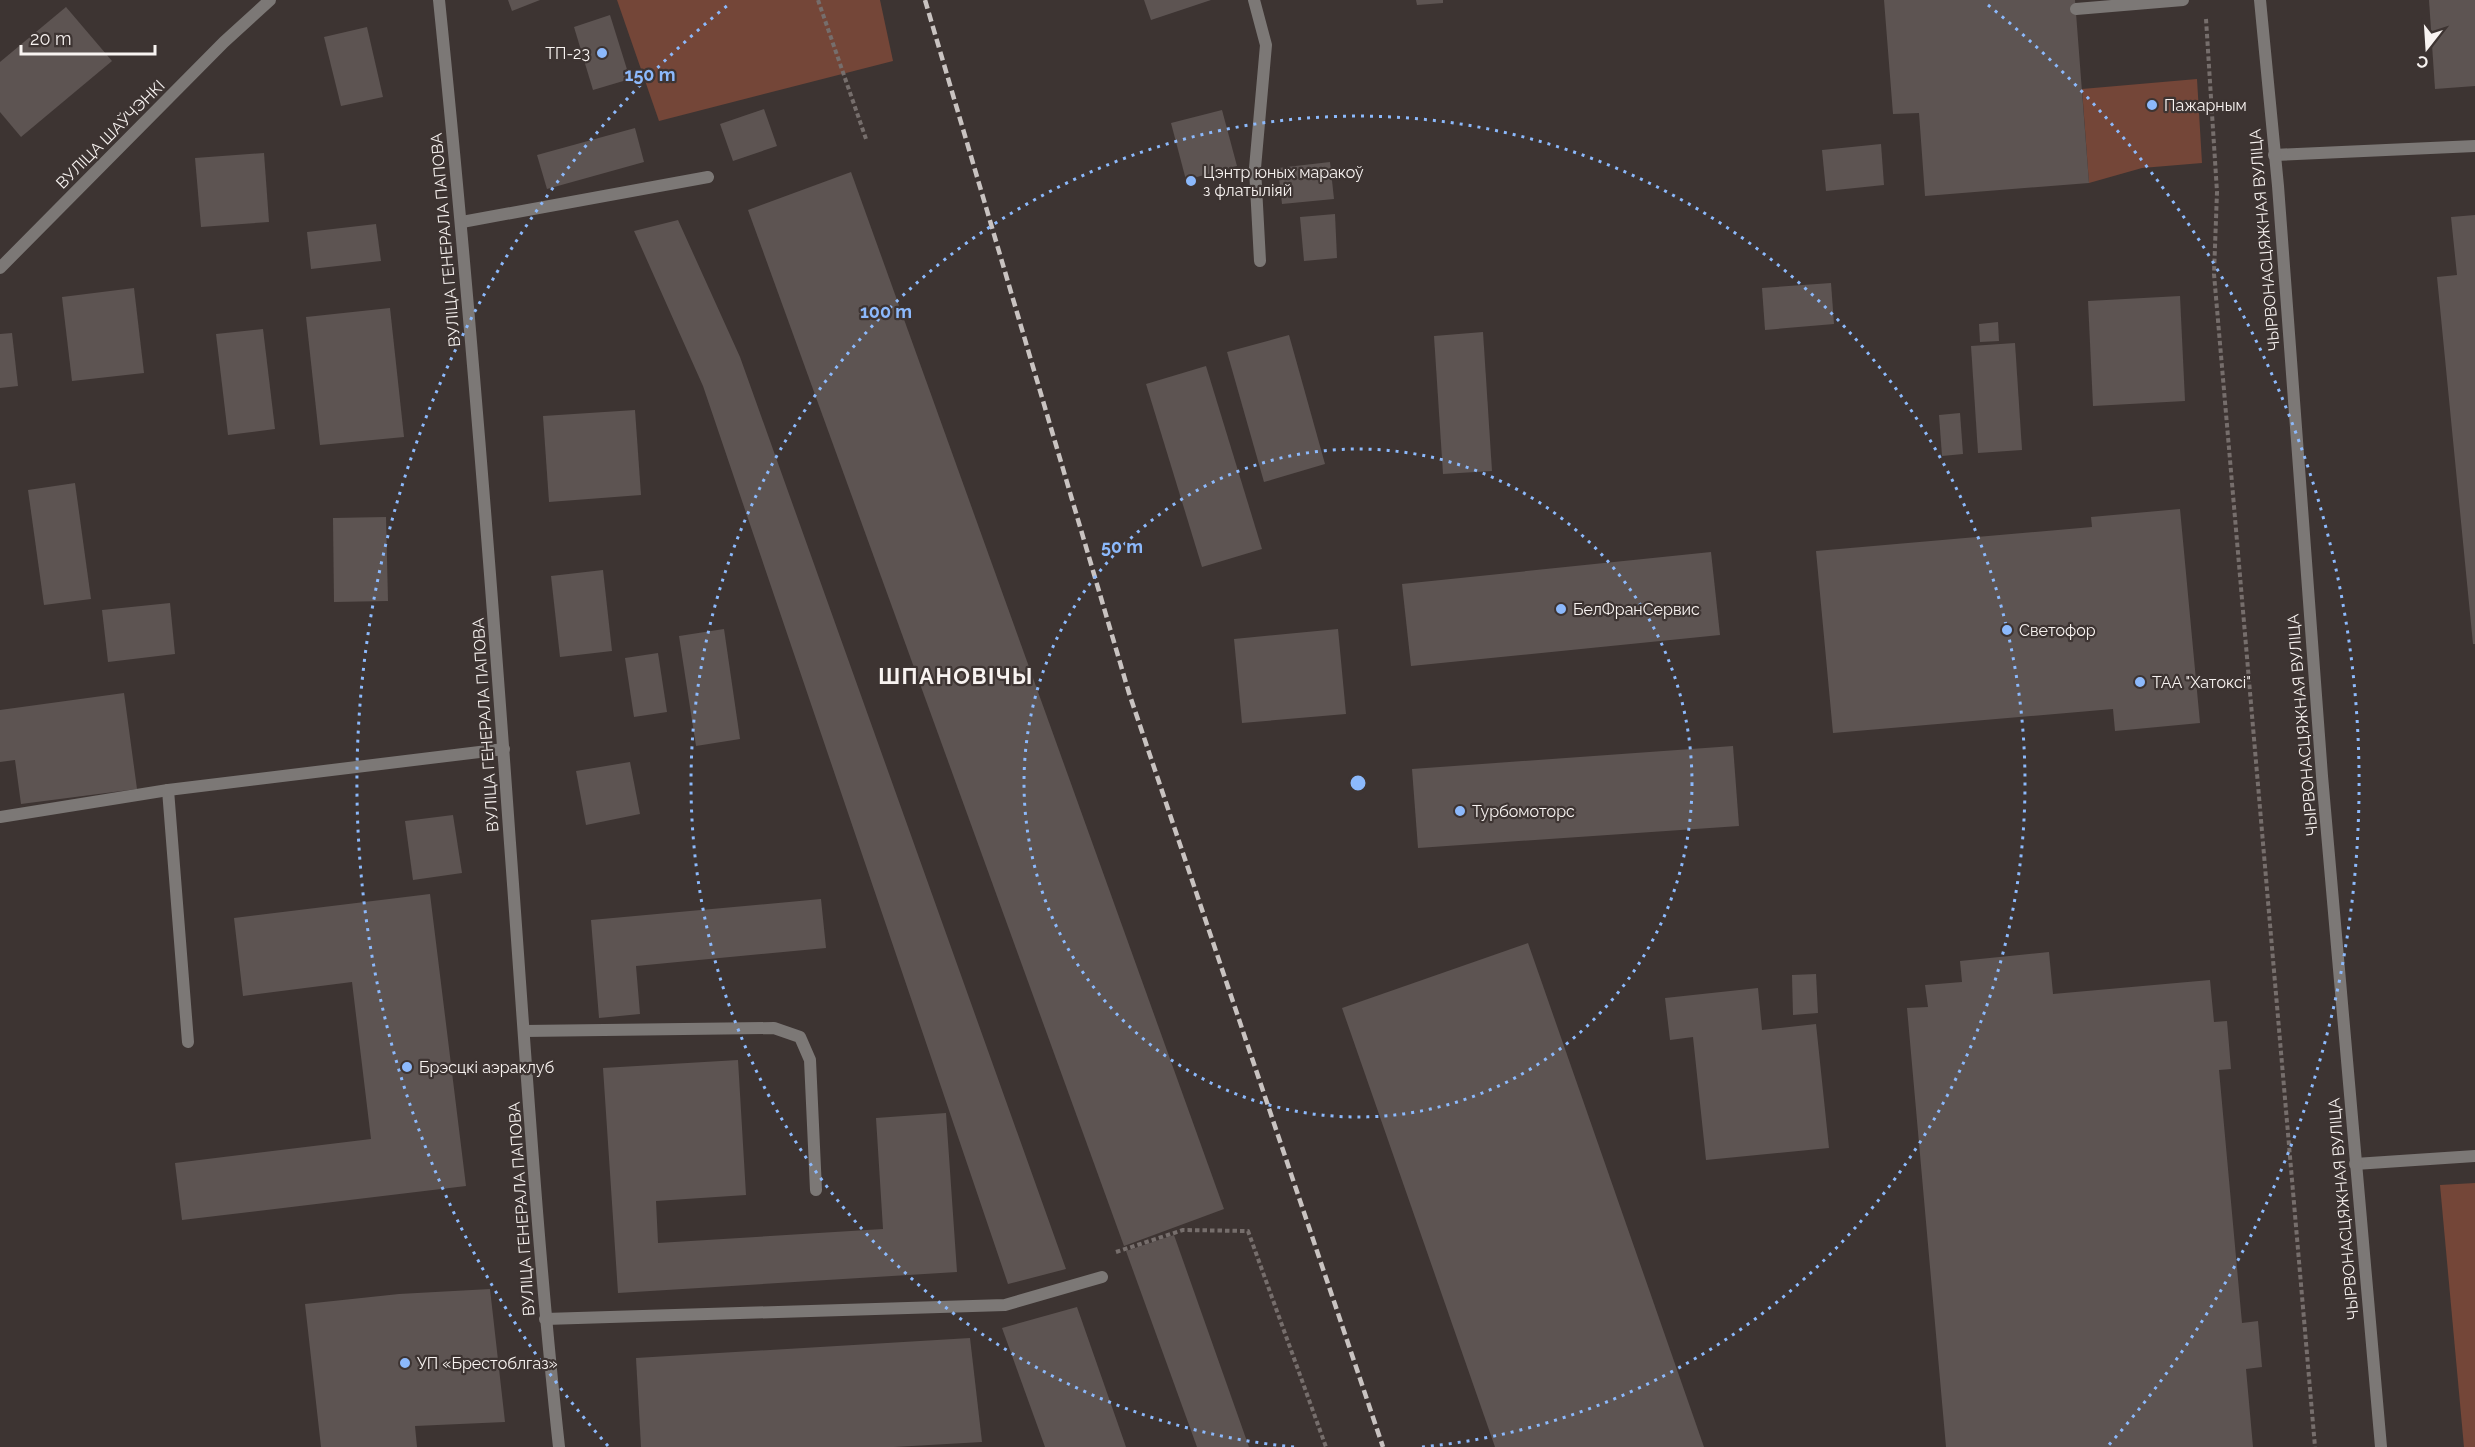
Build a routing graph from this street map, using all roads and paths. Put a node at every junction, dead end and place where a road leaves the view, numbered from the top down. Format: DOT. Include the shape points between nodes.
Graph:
graph roads {
  1 [pos="270,0"];
  2 [pos="439,0"];
  3 [pos="818,0"];
  4 [pos="1254,0"];
  5 [pos="2183,0"];
  6 [pos="2260,0"];
  7 [pos="2076,9"];
  8 [pos="2206,11"];
  9 [pos="866,139"];
  10 [pos="2475,146"];
  11 [pos="2274,155"];
  12 [pos="708,177"];
  13 [pos="462,222"];
  14 [pos="1260,261"];
  15 [pos="0,268"];
  16 [pos="504,749"];
  17 [pos="168,790"];
  18 [pos="0,817"];
  19 [pos="524,1031"];
  20 [pos="188,1042"];
  21 [pos="2475,1156"];
  22 [pos="2355,1164"];
  23 [pos="816,1190"];
  24 [pos="1107,1255"];
  25 [pos="1101,1277"];
  26 [pos="545,1320"];
  27 [pos="559,1447"];
  28 [pos="1326,1447"];
  29 [pos="2315,1447"];
  30 [pos="2380,1447"];
  1 -- 15 [label="street, ВУЛІЦА ШАЎЧЭНКІ"];
  2 -- 13 [label="street, ВУЛІЦА ГЕНЕРАЛА ПАПОВА"];
  3 -- 9 [label="path"];
  4 -- 14 [label="street" via="1266,45 1255,168"];
  5 -- 7 [label="street"];
  6 -- 11 [label="street, ЧЫРВОНАСЦЯЖНАЯ ВУЛІЦА"];
  8 -- 29 [label="path" via="2217,192 2214,274"];
  10 -- 11 [label="street"];
  11 -- 22 [label="street, ЧЫРВОНАСЦЯЖНАЯ ВУЛІЦА"];
  12 -- 13 [label="street"];
  13 -- 16 [label="street, ВУЛІЦА ГЕНЕРАЛА ПАПОВА"];
  16 -- 17 [label="street"];
  16 -- 19 [label="street, ВУЛІЦА ГЕНЕРАЛА ПАПОВА"];
  17 -- 18 [label="street"];
  17 -- 20 [label="street"];
  19 -- 23 [label="street" via="774,1028 800,1037 810,1060"];
  19 -- 26 [label="street, ВУЛІЦА ГЕНЕРАЛА ПАПОВА"];
  21 -- 22 [label="street"];
  22 -- 30 [label="street, ЧЫРВОНАСЦЯЖНАЯ ВУЛІЦА"];
  24 -- 28 [label="path" via="1183,1230 1248,1231"];
  25 -- 26 [label="street" via="1005,1305"];
  26 -- 27 [label="street, ВУЛІЦА ГЕНЕРАЛА ПАПОВА"];
}
